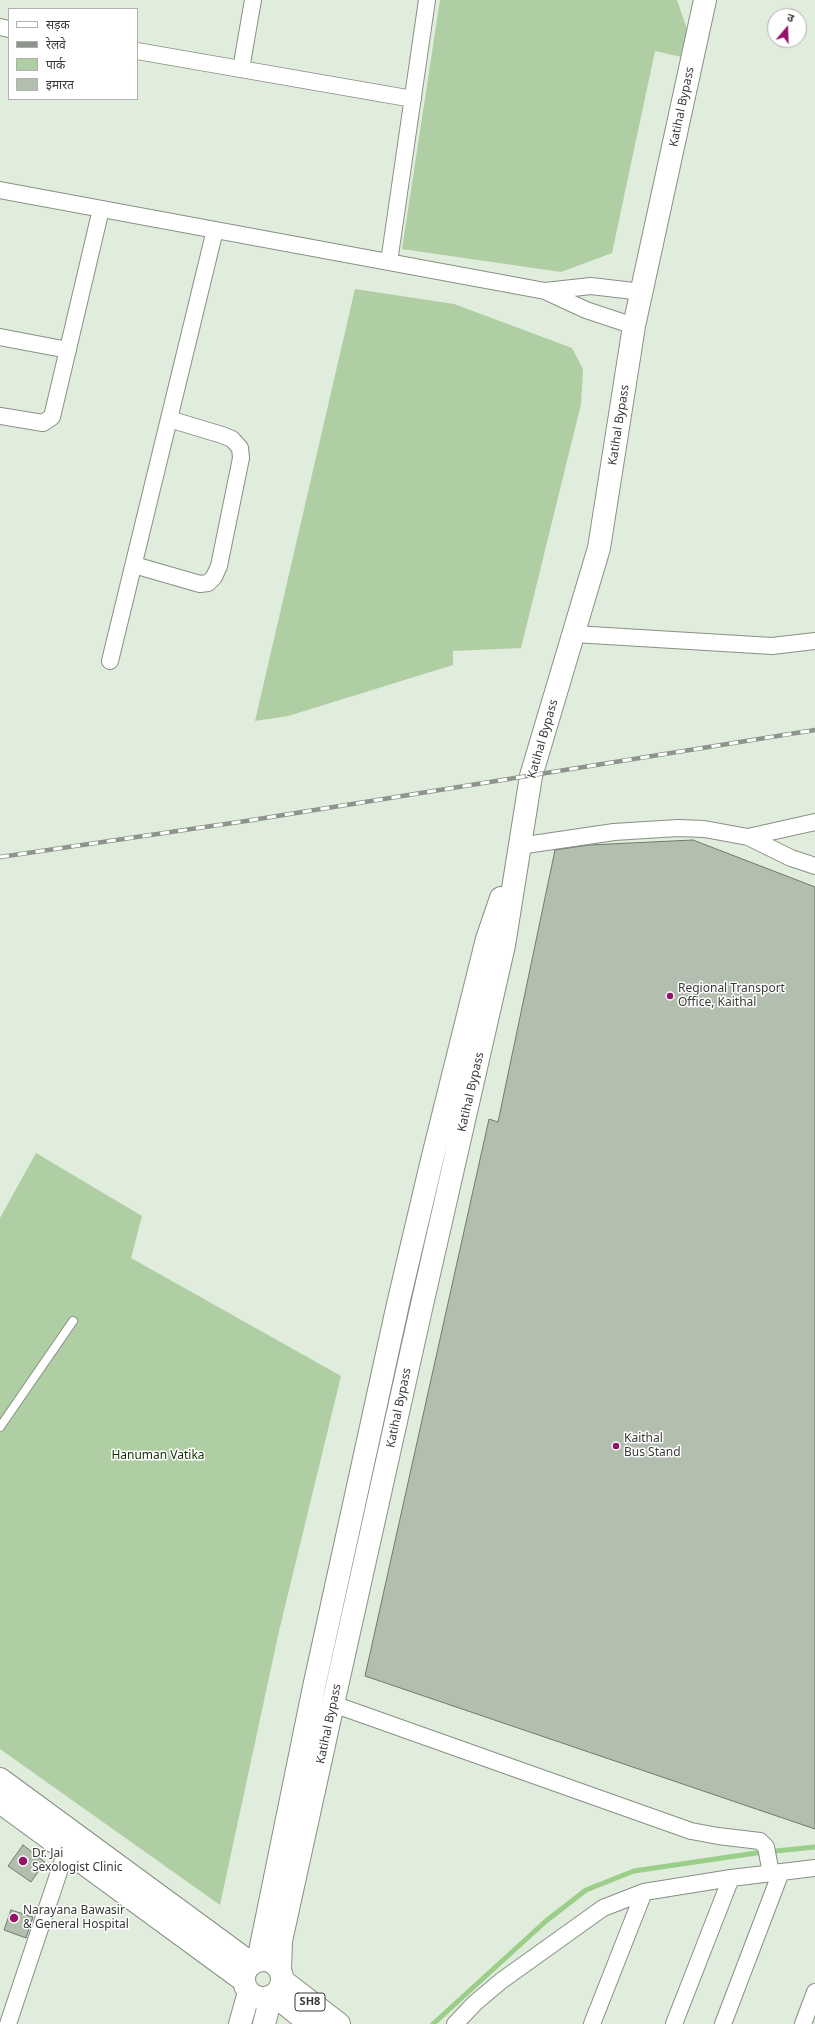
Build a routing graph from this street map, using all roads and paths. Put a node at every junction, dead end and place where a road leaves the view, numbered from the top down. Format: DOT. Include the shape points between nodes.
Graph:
graph roads {
  1 [pos="253,0"];
  2 [pos="428,0"];
  3 [pos="705,0"];
  4 [pos="138,51"];
  5 [pos="240,69"];
  6 [pos="413,100"];
  7 [pos="0,190"];
  8 [pos="101,209"];
  9 [pos="215,230"];
  10 [pos="389,262"];
  11 [pos="545,291"];
  12 [pos="642,292"];
  13 [pos="634,326"];
  14 [pos="0,337"];
  15 [pos="68,350"];
  16 [pos="0,416"];
  17 [pos="169,419"];
  18 [pos="134,564"];
  19 [pos="574,634"];
  20 [pos="815,641"];
  21 [pos="110,661"];
  22 [pos="815,822"];
  23 [pos="748,836"];
  24 [pos="519,846"];
  25 [pos="815,866"];
  26 [pos="73,1321"];
  27 [pos="0,1427"];
  28 [pos="333,1704"];
  29 [pos="0,1779"];
  30 [pos="0,1802"];
  31 [pos="66,1850"];
  32 [pos="772,1863"];
  33 [pos="815,1868"];
  34 [pos="731,1878"];
  35 [pos="644,1892"];
  36 [pos="250,1974"];
  37 [pos="277,1986"];
  38 [pos="815,1992"];
  39 [pos="8,2024"];
  40 [pos="240,2024"];
  41 [pos="264,2024"];
  42 [pos="310,2024"];
  43 [pos="339,2024"];
  44 [pos="455,2024"];
  45 [pos="592,2024"];
  46 [pos="674,2024"];
  47 [pos="723,2024"];
  48 [pos="803,2024"];
  1 -- 5 [label="street"];
  2 -- 6 [label="street"];
  3 -- 12 [label="main road, Katihal Bypass"];
  4 -- 5 [label="street"];
  5 -- 6 [label="street"];
  6 -- 10 [label="street"];
  7 -- 8 [label="street"];
  8 -- 9 [label="street"];
  8 -- 15 [label="street"];
  9 -- 10 [label="street"];
  9 -- 17 [label="street"];
  10 -- 11 [label="street"];
  11 -- 12 [label="street" via="591,286"];
  11 -- 13 [label="street" via="586,310"];
  12 -- 13 [label="main road, Katihal Bypass"];
  13 -- 19 [label="main road, Katihal Bypass" via="599,548"];
  14 -- 15 [label="street"];
  15 -- 16 [label="street" via="52,417 43,423"];
  17 -- 18 [label="street"];
  17 -- 18 [label="street" via="232,439 240,448 241,458 220,566 214,577 200,584"];
  18 -- 21 [label="street"];
  19 -- 20 [label="street" via="772,646"];
  19 -- 24 [label="main road, Katihal Bypass" via="531,776"];
  22 -- 23 [label="street"];
  23 -- 24 [label="street" via="678,828 614,832"];
  23 -- 25 [label="street" via="791,858"];
  24 -- 28 [label="main road, Katihal Bypass" via="504,944"];
  24 -- 36 [label="main road, Katihal Bypass" via="487,939 405,1273"];
  26 -- 27 [label="lane"];
  28 -- 32 [label="street" via="691,1830 760,1841"];
  28 -- 37 [label="main road, Katihal Bypass" via="281,1941"];
  29 -- 36 [label="main road"];
  30 -- 31 [label="main road"];
  31 -- 36 [label="main road"];
  31 -- 39 [label="street"];
  32 -- 33 [label="street"];
  32 -- 34 [label="street"];
  32 -- 47 [label="street"];
  34 -- 35 [label="street"];
  34 -- 46 [label="street"];
  35 -- 44 [label="street" via="603,1908 586,1919 501,1981"];
  35 -- 45 [label="street"];
  36 -- 37 [label="main road" via="259,1998"];
  36 -- 37 [label="main road" via="268,1961"];
  36 -- 40 [label="main road, Katihal Bypass"];
  37 -- 41 [label="main road, Katihal Bypass"];
  37 -- 42 [label="main road, SH8"];
  37 -- 43 [label="main road, SH8"];
  38 -- 48 [label="street"];
}
